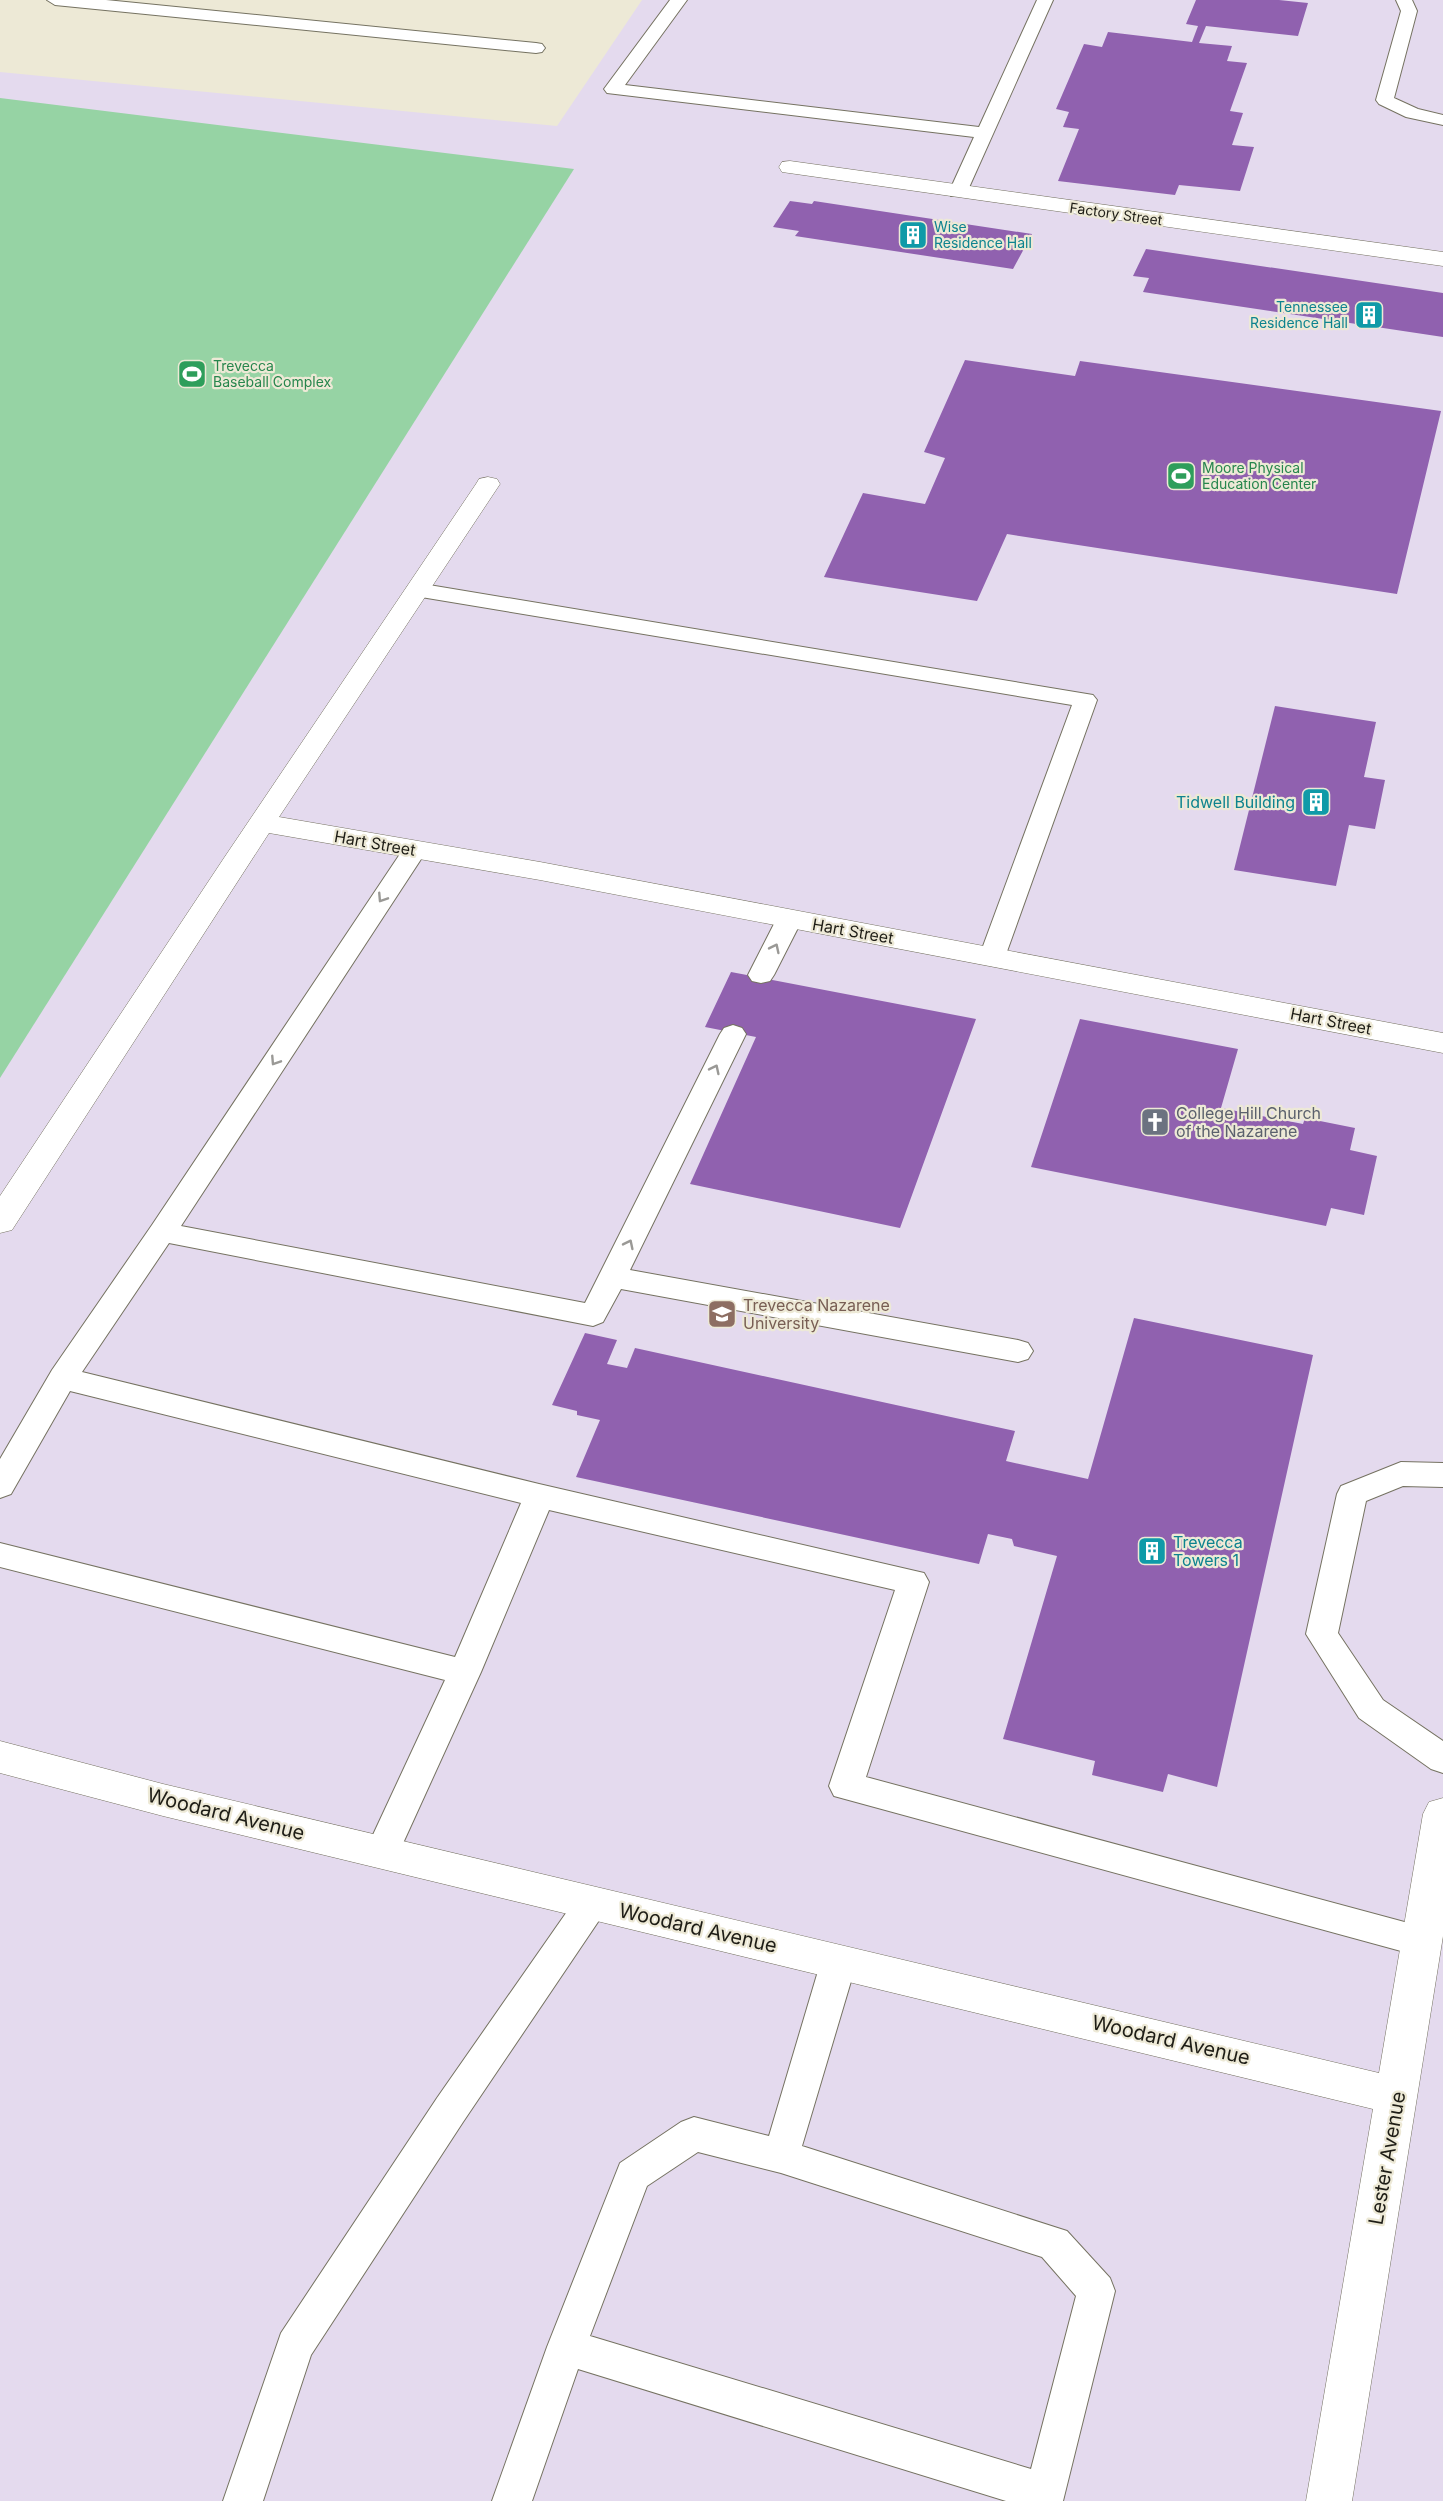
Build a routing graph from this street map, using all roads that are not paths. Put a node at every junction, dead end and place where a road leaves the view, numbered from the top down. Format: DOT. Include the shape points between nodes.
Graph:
graph roads {
  1 [pos="55,0"];
  2 [pos="679,0"];
  3 [pos="1045,0"];
  4 [pos="1404,0"];
  5 [pos="536,48"];
  6 [pos="1443,120"];
  7 [pos="985,133"];
  8 [pos="790,167"];
  9 [pos="958,192"];
  10 [pos="1443,259"];
  11 [pos="488,484"];
  12 [pos="417,590"];
  13 [pos="262,824"];
  14 [pos="415,850"];
  15 [pos="789,920"];
  16 [pos="992,957"];
  17 [pos="761,975"];
  18 [pos="733,1034"];
  19 [pos="1443,1042"];
  20 [pos="0,1222"];
  21 [pos="162,1232"];
  22 [pos="613,1277"];
  23 [pos="1018,1351"];
  24 [pos="62,1378"];
  25 [pos="1443,1475"];
  26 [pos="0,1486"];
  27 [pos="539,1496"];
  28 [pos="0,1555"];
  29 [pos="465,1672"];
  30 [pos="0,1757"];
  31 [pos="1443,1759"];
  32 [pos="1443,1814"];
  33 [pos="382,1851"];
  34 [pos="592,1903"];
  35 [pos="1423,1942"];
  36 [pos="839,1961"];
  37 [pos="1397,2096"];
  38 [pos="781,2156"];
  39 [pos="566,2347"];
  40 [pos="1044,2497"];
  41 [pos="243,2501"];
  42 [pos="512,2501"];
  43 [pos="1329,2501"];
  1 -- 5 [label="lane"];
  2 -- 7 [label="lane" via="613,89"];
  3 -- 7 [label="lane"];
  4 -- 6 [label="lane" via="1409,11 1385,100 1412,113"];
  7 -- 9 [label="lane"];
  8 -- 9 [label="street, Factory Street"];
  9 -- 10 [label="street, Factory Street"];
  11 -- 12 [label="street"];
  12 -- 13 [label="street"];
  12 -- 16 [label="lane" via="1085,700"];
  13 -- 14 [label="street, Hart Street"];
  13 -- 20 [label="street"];
  14 -- 15 [label="street, Hart Street"];
  14 -- 21 [label="lane, one-way"];
  15 -- 16 [label="street, Hart Street"];
  17 -- 15 [label="lane, one-way"];
  16 -- 19 [label="street, Hart Street"];
  22 -- 18 [label="lane, one-way"];
  21 -- 22 [label="lane" via="593,1315"];
  21 -- 24 [label="lane"];
  22 -- 23 [label="lane"];
  24 -- 26 [label="lane"];
  24 -- 27 [label="lane"];
  25 -- 31 [label="lane" via="1401,1474 1352,1494 1322,1634 1371,1709"];
  27 -- 29 [label="lane"];
  27 -- 35 [label="lane" via="913,1582 846,1786"];
  28 -- 29 [label="lane"];
  29 -- 33 [label="lane"];
  30 -- 33 [label="street, Woodard Avenue"];
  32 -- 35 [label="street, Lester Avenue"];
  33 -- 34 [label="street, Woodard Avenue"];
  34 -- 36 [label="street, Woodard Avenue"];
  34 -- 41 [label="lane" via="295,2346"];
  35 -- 37 [label="street, Lester Avenue"];
  36 -- 37 [label="street, Woodard Avenue"];
  36 -- 38 [label="lane"];
  37 -- 43 [label="street, Lester Avenue"];
  38 -- 39 [label="lane" via="694,2134 633,2175"];
  38 -- 40 [label="lane" via="1054,2243 1096,2291"];
  39 -- 40 [label="lane"];
  39 -- 42 [label="lane"];
}
